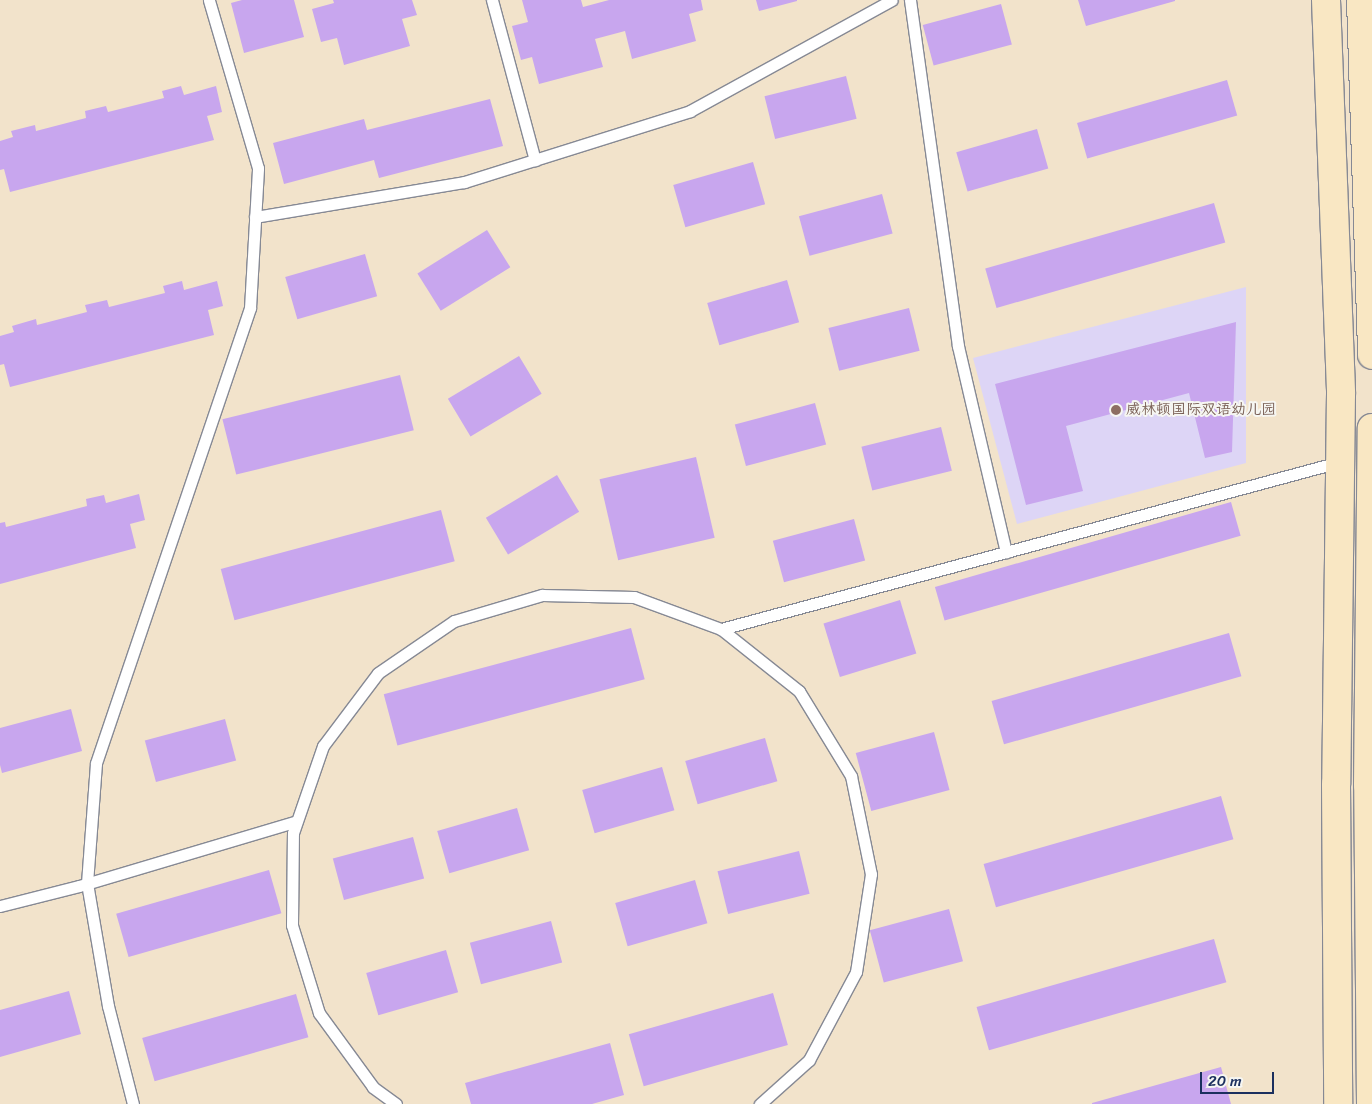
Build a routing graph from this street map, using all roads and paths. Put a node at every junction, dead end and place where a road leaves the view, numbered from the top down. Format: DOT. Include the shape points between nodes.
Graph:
graph roads {
  1 [pos="210,0"];
  2 [pos="492,0"];
  3 [pos="892,0"];
  4 [pos="910,0"];
  5 [pos="1326,0"];
  6 [pos="1361,0"];
  7 [pos="535,160"];
  8 [pos="256,217"];
  9 [pos="1372,355"];
  10 [pos="1372,428"];
  11 [pos="1371,460"];
  12 [pos="1339,462"];
  13 [pos="1006,552"];
  14 [pos="721,629"];
  15 [pos="297,821"];
  16 [pos="87,883"];
  17 [pos="0,906"];
  18 [pos="133,1104"];
  19 [pos="396,1104"];
  20 [pos="760,1104"];
  21 [pos="1338,1104"];
  22 [pos="1371,1104"];
  1 -- 8 [label="lane" via="258,168"];
  2 -- 7 [label="lane"];
  3 -- 7 [label="lane" via="690,111"];
  4 -- 13 [label="lane" via="958,346"];
  5 -- 12 [label="street" via="1341,394"];
  6 -- 9 [label="street"];
  7 -- 8 [label="lane" via="464,182"];
  8 -- 16 [label="lane" via="250,308 96,763"];
  10 -- 11 [label="street"];
  11 -- 12 [label="street"];
  11 -- 22 [label="street" via="1368,785"];
  12 -- 13 [label="lane"];
  12 -- 21 [label="street"];
  13 -- 14 [label="lane"];
  14 -- 15 [label="lane" via="634,597 542,595 454,621 378,673 323,746"];
  14 -- 20 [label="lane" via="799,691 851,776 871,874 856,972 809,1060"];
  15 -- 16 [label="lane"];
  15 -- 19 [label="lane" via="293,833 292,925 319,1012 373,1087"];
  16 -- 17 [label="lane"];
  16 -- 18 [label="lane" via="108,1006"];
}
